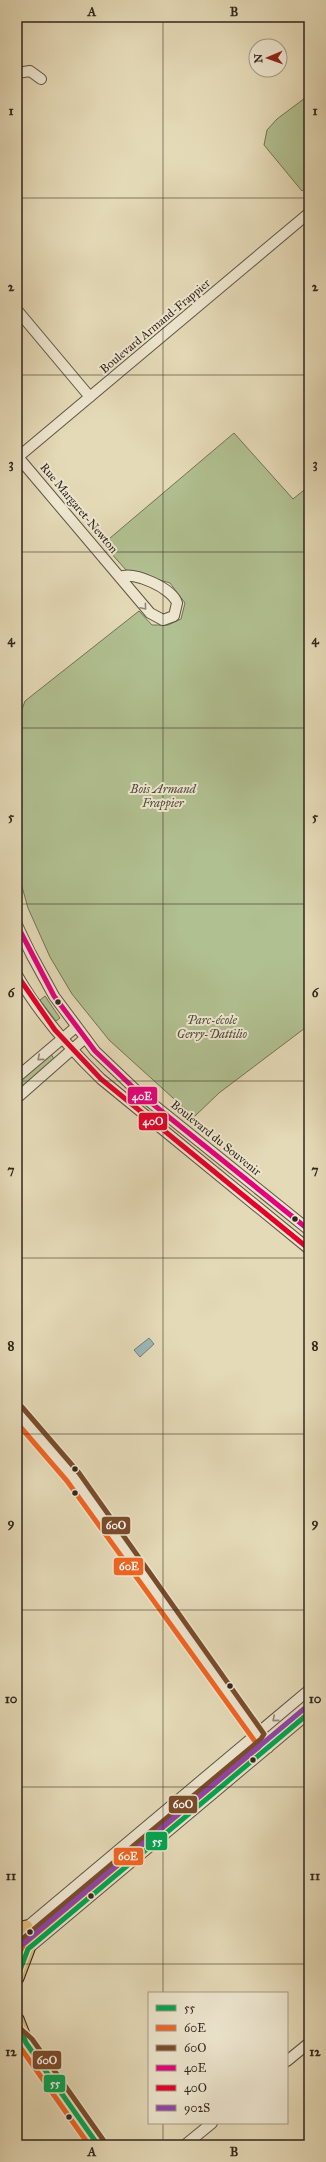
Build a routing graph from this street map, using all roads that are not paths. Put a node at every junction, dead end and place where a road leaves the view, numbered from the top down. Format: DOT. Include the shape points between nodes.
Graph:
graph roads {
  1 [pos="17,73"];
  2 [pos="41,79"];
  3 [pos="309,213"];
  4 [pos="17,310"];
  5 [pos="90,397"];
  6 [pos="18,458"];
  7 [pos="120,577"];
  8 [pos="17,925"];
  9 [pos="17,975"];
  10 [pos="76,1027"];
  11 [pos="62,1038"];
  12 [pos="84,1039"];
  13 [pos="72,1050"];
  14 [pos="17,1078"];
  15 [pos="17,1098"];
  16 [pos="309,1230"];
  17 [pos="309,1250"];
  18 [pos="17,1412"];
  19 [pos="309,1690"];
  20 [pos="309,1713"];
  21 [pos="257,1734"];
  22 [pos="268,1748"];
  23 [pos="20,1931"];
  24 [pos="28,1949"];
  25 [pos="17,1958"];
  26 [pos="17,1978"];
  27 [pos="17,2019"];
  28 [pos="22,2039"];
  29 [pos="309,2042"];
  30 [pos="288,2060"];
  31 [pos="211,2124"];
  32 [pos="98,2145"];
  33 [pos="185,2145"];
  1 -- 2 [label="street" via="30,71"];
  3 -- 5 [label="street, Boulevard Armand-Frappier"];
  4 -- 5 [label="street"];
  5 -- 6 [label="street, Boulevard Armand-Frappier"];
  6 -- 7 [label="street, Rue Margaret-Newton"];
  7 -- 7 [label="street, Rue Margaret-Newton, one-way" via="153,617 163,620 174,616 177,603 169,591 134,575"];
  8 -- 10 [label="street, Boulevard du Souvenir" via="41,974"];
  9 -- 11 [label="street" via="34,1004"];
  10 -- 11 [label="street"];
  10 -- 12 [label="street, Boulevard du Souvenir"];
  11 -- 13 [label="street"];
  11 -- 14 [label="street, one-way"];
  12 -- 13 [label="street"];
  12 -- 16 [label="street, Boulevard du Souvenir" via="139,1093"];
  13 -- 15 [label="street"];
  13 -- 17 [label="street" via="127,1102"];
  18 -- 21 [label="street" via="77,1483"];
  19 -- 21 [label="street, one-way"];
  20 -- 22 [label="street"];
  21 -- 22 [label="street"];
  21 -- 23 [label="street"];
  22 -- 24 [label="street"];
  24 -- 25 [label="street"];
  24 -- 26 [label="main road"];
  27 -- 28 [label="main road"];
  28 -- 32 [label="main road"];
  29 -- 30 [label="street"];
  31 -- 33 [label="street"];
}
